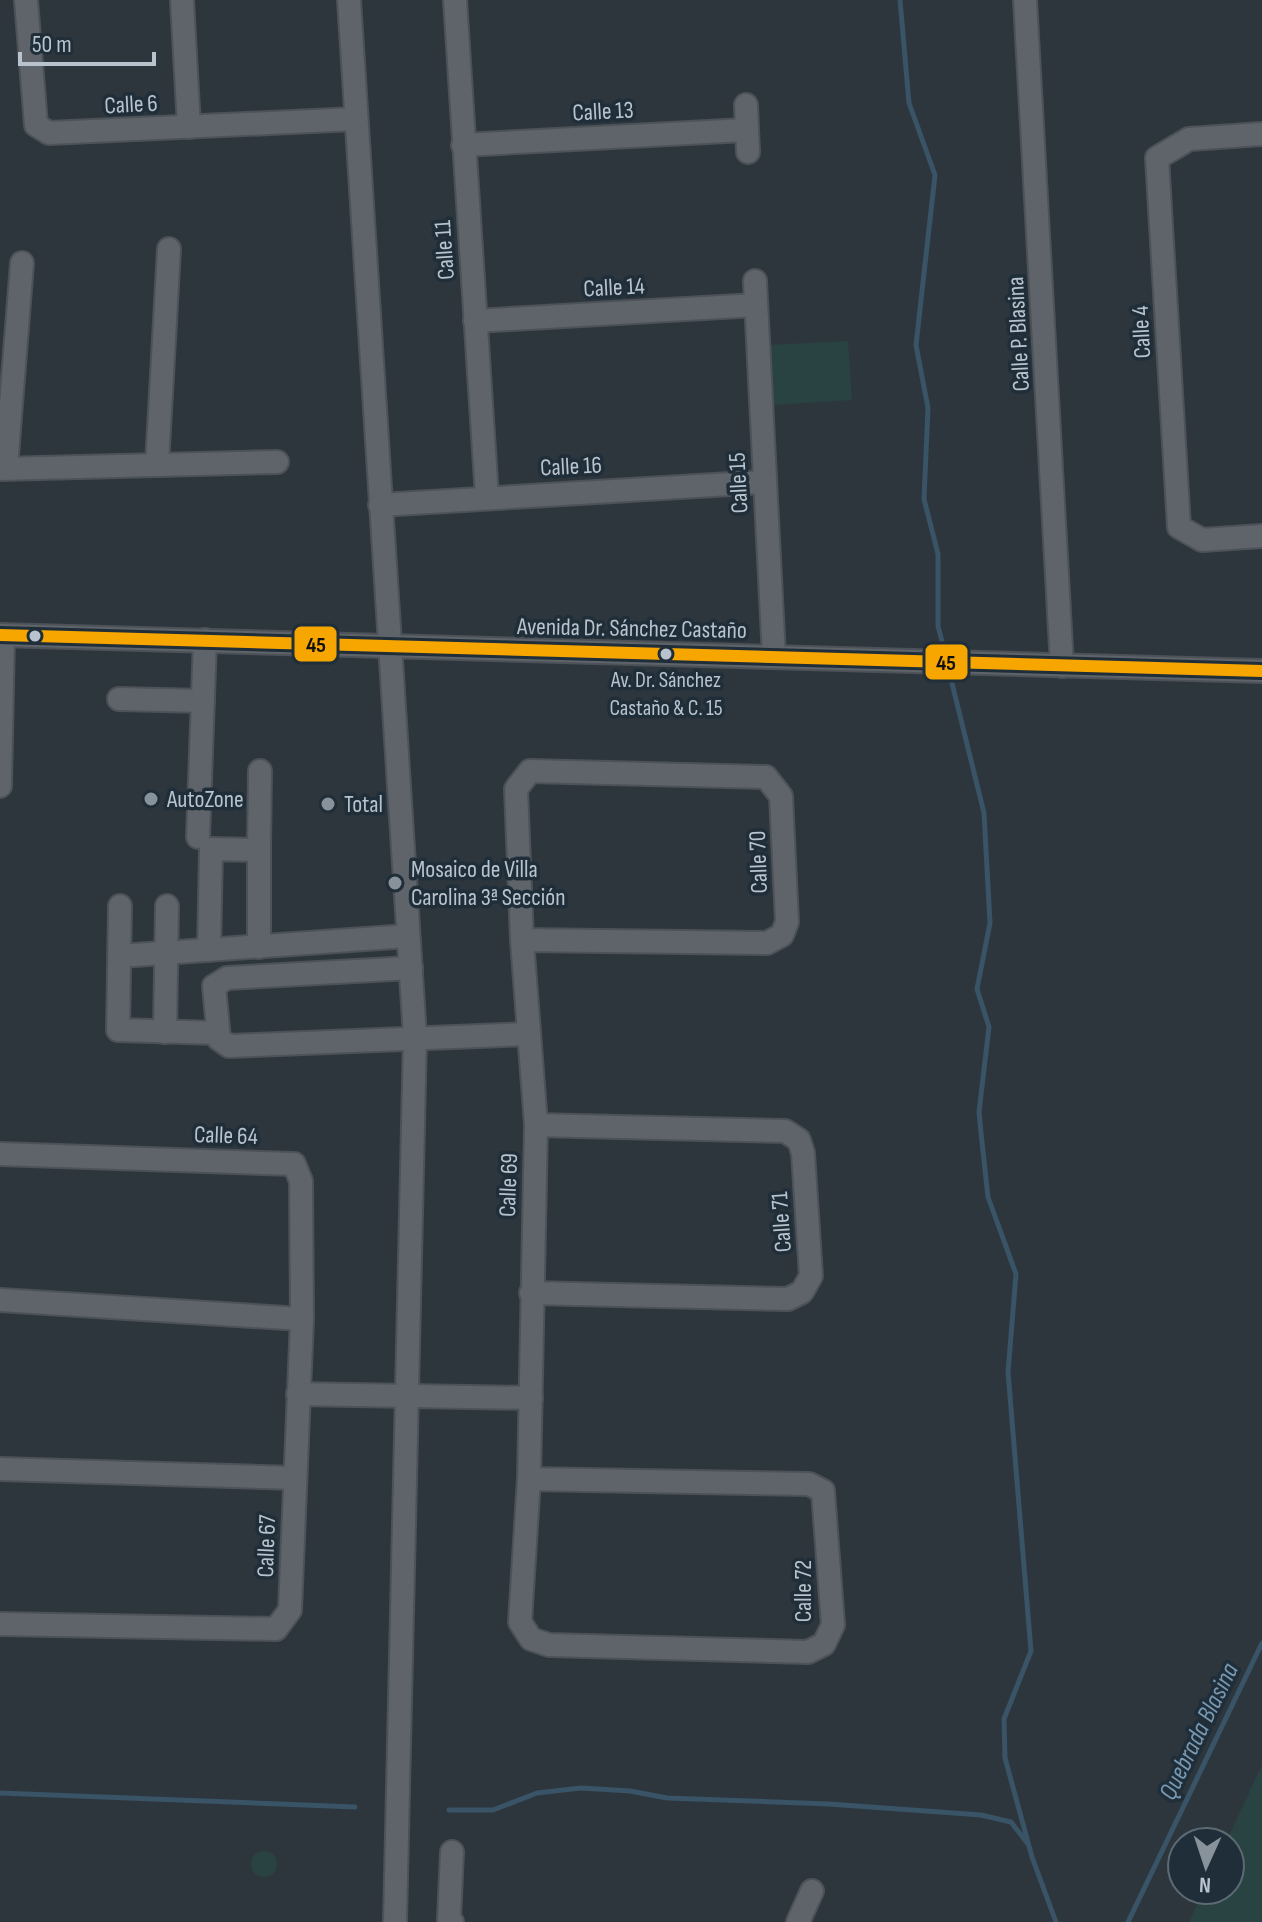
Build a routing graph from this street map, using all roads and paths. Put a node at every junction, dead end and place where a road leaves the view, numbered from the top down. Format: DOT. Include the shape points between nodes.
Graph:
graph roads {
  1 [pos="26,0"];
  2 [pos="182,0"];
  3 [pos="349,0"];
  4 [pos="455,0"];
  5 [pos="1025,0"];
  6 [pos="746,105"];
  7 [pos="356,119"];
  8 [pos="189,127"];
  9 [pos="1262,134"];
  10 [pos="463,145"];
  11 [pos="169,249"];
  12 [pos="22,263"];
  13 [pos="755,281"];
  14 [pos="756,305"];
  15 [pos="475,321"];
  16 [pos="277,462"];
  17 [pos="157,465"];
  18 [pos="3,469"];
  19 [pos="764,482"];
  20 [pos="487,497"];
  21 [pos="380,505"];
  22 [pos="1262,536"];
  23 [pos="2,635"];
  24 [pos="205,640"];
  25 [pos="389,649"];
  26 [pos="774,657"];
  27 [pos="1062,666"];
  28 [pos="1262,671"];
  29 [pos="1,680"];
  30 [pos="119,699"];
  31 [pos="203,701"];
  32 [pos="260,771"];
  33 [pos="521,779"];
  34 [pos="0,786"];
  35 [pos="198,837"];
  36 [pos="259,850"];
  37 [pos="120,906"];
  38 [pos="167,906"];
  39 [pos="408,936"];
  40 [pos="522,940"];
  41 [pos="259,947"];
  42 [pos="209,950"];
  43 [pos="167,953"];
  44 [pos="120,956"];
  45 [pos="411,968"];
  46 [pos="165,1032"];
  47 [pos="528,1034"];
  48 [pos="218,1036"];
  49 [pos="415,1037"];
  50 [pos="536,1125"];
  51 [pos="0,1154"];
  52 [pos="531,1293"];
  53 [pos="0,1300"];
  54 [pos="302,1319"];
  55 [pos="298,1394"];
  56 [pos="409,1395"];
  57 [pos="531,1398"];
  58 [pos="0,1469"];
  59 [pos="294,1478"];
  60 [pos="529,1479"];
  61 [pos="521,1594"];
  62 [pos="0,1624"];
  63 [pos="452,1852"];
  64 [pos="812,1891"];
  65 [pos="395,1922"];
  66 [pos="452,1922"];
  67 [pos="798,1922"];
  1 -- 8 [label="street, Calle 6" via="36,125 49,133"];
  2 -- 8 [label="street"];
  3 -- 7 [label="street"];
  4 -- 10 [label="street, Calle 11"];
  5 -- 27 [label="street, Calle P. Blasina"];
  6 -- 10 [label="street, Calle 13" via="746,141"];
  7 -- 8 [label="street, Calle 6"];
  7 -- 21 [label="street"];
  9 -- 22 [label="street, Calle 4" via="1189,139 1157,158 1179,527 1202,540"];
  10 -- 15 [label="street, Calle 11"];
  11 -- 17 [label="street"];
  12 -- 18 [label="street"];
  13 -- 14 [label="street, Calle 15"];
  14 -- 15 [label="street, Calle 14"];
  14 -- 19 [label="street, Calle 15"];
  15 -- 20 [label="street, Calle 11"];
  16 -- 17 [label="street"];
  17 -- 18 [label="street"];
  19 -- 20 [label="street, Calle 16"];
  19 -- 26 [label="street, Calle 15"];
  20 -- 21 [label="street, Calle 16"];
  21 -- 25 [label="street"];
  23 -- 24 [label="street, Avenida Dr. Sánchez Castaño"];
  23 -- 29 [label="street"];
  24 -- 25 [label="street, Avenida Dr. Sánchez Castaño"];
  24 -- 31 [label="street"];
  25 -- 26 [label="street, Avenida Dr. Sánchez Castaño"];
  25 -- 39 [label="street"];
  26 -- 27 [label="street, Avenida Dr. Sánchez Castaño"];
  27 -- 28 [label="street, Avenida Dr. Sánchez Castaño"];
  29 -- 34 [label="street"];
  30 -- 31 [label="street"];
  31 -- 35 [label="street"];
  32 -- 36 [label="street"];
  33 -- 40 [label="street, Calle 69" via="516,789"];
  33 -- 40 [label="street, Calle 70" via="530,771 766,777 781,796 787,922 782,935 767,943"];
  36 -- 41 [label="street"];
  36 -- 42 [label="street" via="211,849"];
  37 -- 44 [label="street"];
  38 -- 43 [label="street"];
  39 -- 41 [label="street"];
  39 -- 45 [label="street"];
  40 -- 47 [label="street, Calle 69"];
  41 -- 42 [label="street"];
  42 -- 43 [label="street"];
  43 -- 44 [label="street"];
  43 -- 46 [label="street"];
  44 -- 46 [label="street" via="118,1030"];
  45 -- 48 [label="street" via="227,978 214,986"];
  45 -- 49 [label="street"];
  46 -- 48 [label="street"];
  47 -- 49 [label="street"];
  47 -- 50 [label="street, Calle 69"];
  48 -- 49 [label="street" via="229,1046"];
  49 -- 56 [label="street"];
  50 -- 52 [label="street, Calle 69"];
  50 -- 52 [label="street, Calle 71" via="785,1131 799,1140 803,1153 811,1276 802,1292 788,1299"];
  51 -- 54 [label="street, Calle 64" via="294,1164 301,1181"];
  52 -- 57 [label="street, Calle 69"];
  53 -- 54 [label="street"];
  54 -- 55 [label="street, Calle 64"];
  55 -- 56 [label="street"];
  55 -- 59 [label="street, Calle 64"];
  56 -- 57 [label="street"];
  56 -- 65 [label="street"];
  57 -- 60 [label="street, Calle 69"];
  58 -- 59 [label="street"];
  59 -- 62 [label="street, Calle 67" via="290,1610 276,1629"];
  60 -- 61 [label="street, Calle 69"];
  60 -- 61 [label="street, Calle 72" via="809,1484 823,1491 826,1503 833,1625 824,1644 808,1652 549,1645 531,1639 520,1622"];
  63 -- 66 [label="street"];
  64 -- 67 [label="street"];
}
